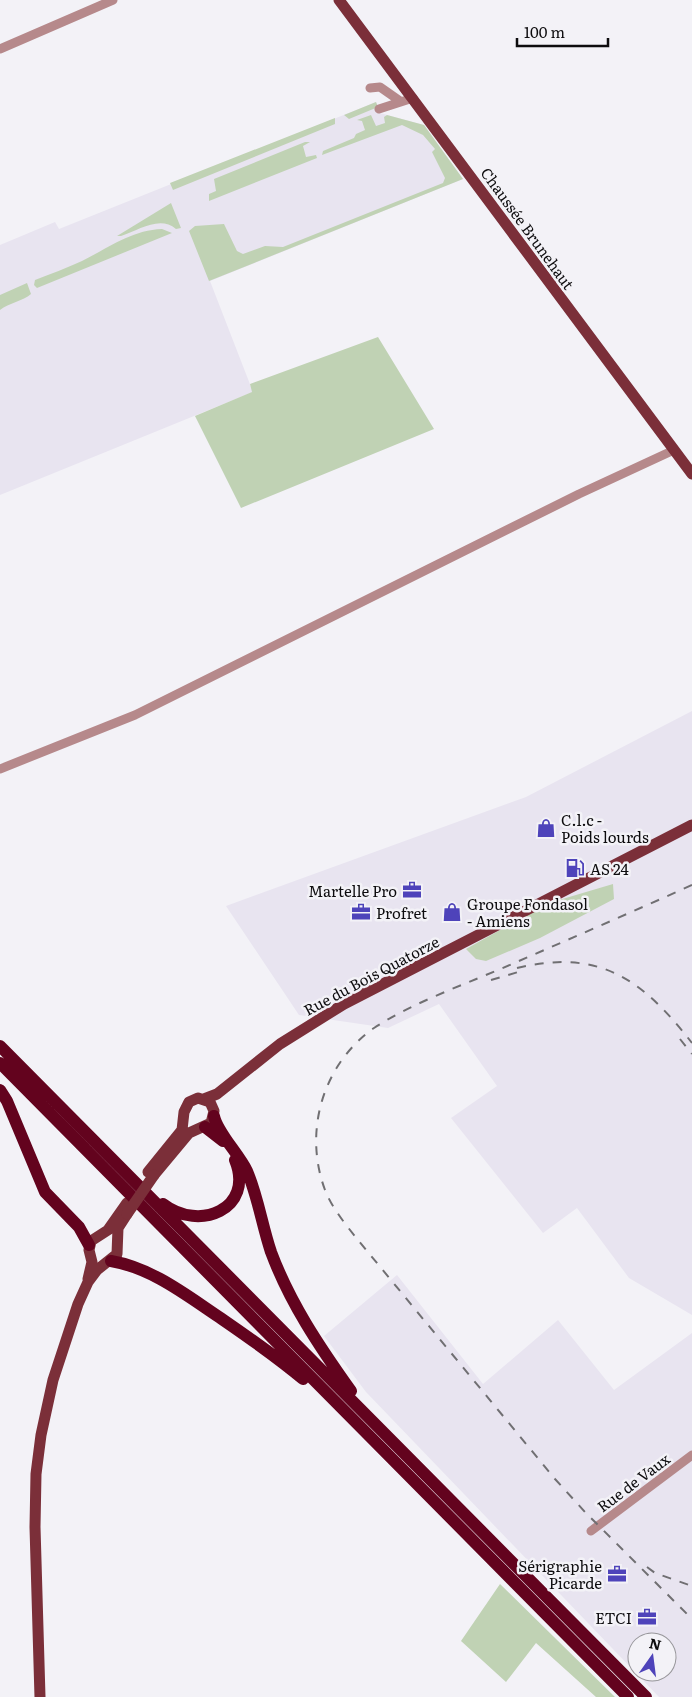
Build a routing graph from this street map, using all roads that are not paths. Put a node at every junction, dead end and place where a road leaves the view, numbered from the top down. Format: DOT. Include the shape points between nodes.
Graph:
graph roads {
  1 [pos="113,0"];
  2 [pos="339,0"];
  3 [pos="0,49"];
  4 [pos="370,88"];
  5 [pos="413,98"];
  6 [pos="400,101"];
  7 [pos="379,109"];
  8 [pos="674,450"];
  9 [pos="692,474"];
  10 [pos="0,770"];
  11 [pos="692,825"];
  12 [pos="0,1046"];
  13 [pos="0,1063"];
  14 [pos="256,1064"];
  15 [pos="0,1090"];
  16 [pos="204,1099"];
  17 [pos="214,1113"];
  18 [pos="184,1117"];
  19 [pos="201,1128"];
  20 [pos="151,1174"];
  21 [pos="134,1180"];
  22 [pos="127,1208"];
  23 [pos="104,1234"];
  24 [pos="116,1241"];
  25 [pos="90,1250"];
  26 [pos="107,1262"];
  27 [pos="88,1282"];
  28 [pos="338,1403"];
  29 [pos="372,1421"];
  30 [pos="692,1455"];
  31 [pos="592,1531"];
  32 [pos="40,1697"];
  33 [pos="628,1697"];
  34 [pos="646,1697"];
  1 -- 3 [label="street"];
  2 -- 5 [label="main road, Chaussée Brunehaut"];
  4 -- 6 [label="street" via="380,88"];
  5 -- 6 [label="street"];
  5 -- 8 [label="main road, Chaussée Brunehaut"];
  6 -- 7 [label="street"];
  8 -- 9 [label="main road, Chaussée Brunehaut"];
  8 -- 10 [label="street" via="135,715"];
  11 -- 14 [label="main road, Rue du Bois Quatorze" via="344,1004 280,1044"];
  12 -- 21 [label="highway"];
  13 -- 28 [label="highway"];
  14 -- 16 [label="main road, Rue du Bois Quatorze" via="217,1094"];
  14 -- 17 [label="main road, Rue du Bois Quatorze" via="223,1096"];
  15 -- 25 [label="highway" via="45,1192 78,1227"];
  16 -- 17 [label="main road" via="210,1102"];
  16 -- 18 [label="main road" via="189,1102"];
  17 -- 19 [label="main road" via="211,1123"];
  17 -- 29 [label="highway" via="250,1180 270,1250 295,1305"];
  18 -- 19 [label="main road" via="189,1124"];
  18 -- 20 [label="main road" via="182,1130"];
  19 -- 20 [label="main road" via="184,1138"];
  19 -- 21 [label="highway" via="220,1138 238,1170 235,1196 220,1211 199,1217 179,1214"];
  20 -- 22 [label="main road"];
  21 -- 29 [label="highway"];
  22 -- 23 [label="main road"];
  22 -- 24 [label="main road"];
  23 -- 24 [label="main road"];
  23 -- 25 [label="main road" via="94,1237"];
  24 -- 26 [label="main road" via="117,1254"];
  25 -- 26 [label="main road" via="96,1260"];
  25 -- 27 [label="main road" via="92,1262"];
  26 -- 27 [label="main road"];
  26 -- 28 [label="highway" via="135,1267 171,1285"];
  27 -- 32 [label="main road" via="58,1362 39,1449 35,1544"];
  28 -- 33 [label="highway"];
  29 -- 34 [label="highway"];
  30 -- 31 [label="street, Rue de Vaux"];
}
